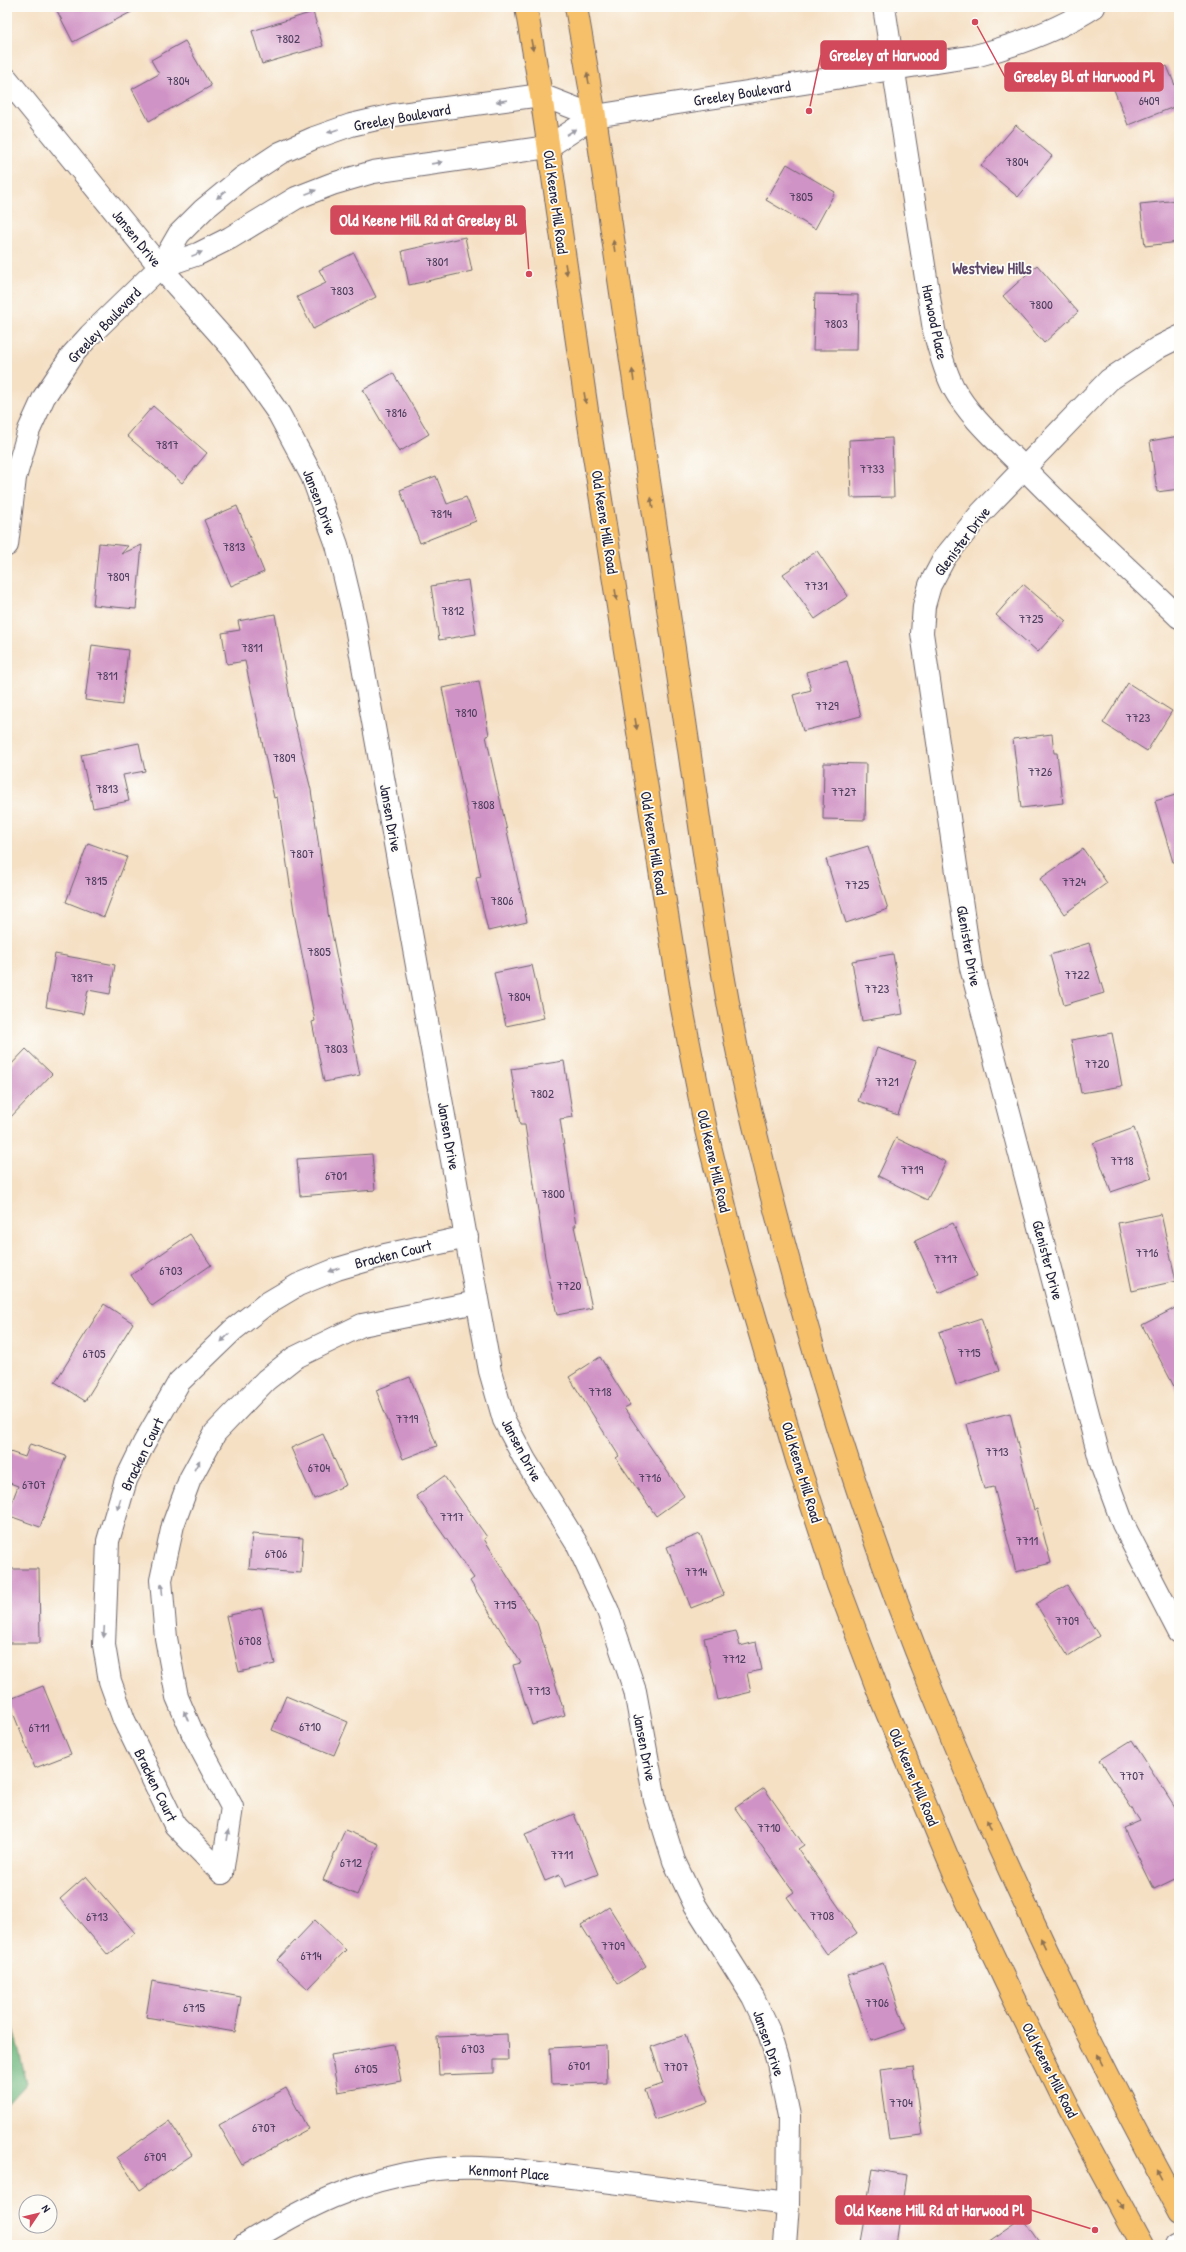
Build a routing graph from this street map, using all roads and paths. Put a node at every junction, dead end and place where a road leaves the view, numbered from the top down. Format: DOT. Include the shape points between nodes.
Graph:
graph roads {
  1 [pos="526,7"];
  2 [pos="576,7"];
  3 [pos="884,7"];
  4 [pos="1094,7"];
  5 [pos="894,70"];
  6 [pos="7,79"];
  7 [pos="541,95"];
  8 [pos="595,116"];
  9 [pos="548,147"];
  10 [pos="160,267"];
  11 [pos="1179,337"];
  12 [pos="1023,468"];
  13 [pos="7,545"];
  14 [pos="1179,617"];
  15 [pos="467,1238"];
  16 [pos="477,1302"];
  17 [pos="1179,1632"];
  18 [pos="788,2204"];
  19 [pos="1179,2210"];
  20 [pos="244,2245"];
  21 [pos="785,2245"];
  22 [pos="1142,2245"];
  1 -- 7 [label="main road, Old Keene Mill Road, one-way"];
  8 -- 2 [label="main road, one-way"];
  3 -- 5 [label="street, Harwood Place"];
  4 -- 5 [label="street, Greeley Boulevard" via="1074,20 1019,44 975,56"];
  5 -- 8 [label="street, Greeley Boulevard"];
  5 -- 12 [label="street, Harwood Place" via="940,357 953,387 969,412"];
  6 -- 10 [label="street, Jansen Drive"];
  7 -- 8 [label="street, Greeley Boulevard"];
  7 -- 9 [label="main road, Old Keene Mill Road"];
  7 -- 10 [label="street, Greeley Boulevard, one-way" via="394,115 351,125 280,153 242,178 203,210 179,234"];
  9 -- 8 [label="street, Greeley Boulevard, one-way"];
  19 -- 8 [label="main road, one-way" via="1065,1991 1013,1880 935,1699 849,1465 818,1368 756,1133 730,1008"];
  10 -- 9 [label="street, Greeley Boulevard, one-way" via="198,254 296,198 332,184 373,172"];
  9 -- 22 [label="main road, Old Keene Mill Road, one-way" via="590,431 682,1008 706,1130 738,1259 797,1460 838,1585 882,1700 957,1880 1002,1975 1065,2103"];
  10 -- 13 [label="street, Greeley Boulevard" via="90,335 44,397 29,430 15,478"];
  10 -- 15 [label="street, Jansen Drive" via="233,349 279,414 312,476 337,545 354,616"];
  11 -- 12 [label="street, Glenister Drive" via="1109,380"];
  12 -- 14 [label="street, Harwood Place"];
  12 -- 17 [label="street, Glenister Drive" via="945,557 930,585 924,606 922,633 971,968 1102,1467 1123,1524"];
  15 -- 16 [label="street, Jansen Drive"];
  15 -- 16 [label="street, Bracken Court, one-way" via="385,1255 337,1269 298,1285 266,1304 233,1330 179,1382 126,1480 108,1541 104,1645 110,1681 124,1720 175,1825 222,1873 232,1807 192,1732 177,1696 166,1638 161,1580 173,1525 190,1479 216,1433 266,1380 294,1358 362,1325"];
  16 -- 18 [label="street, Jansen Drive" via="490,1371 504,1420 524,1460 577,1544 608,1611 635,1691 655,1800 674,1862 695,1905 753,1997 768,2029 789,2116"];
  18 -- 20 [label="street, Kenmont Place" via="515,2170 474,2167 430,2170 377,2180 348,2189 319,2201"];
  18 -- 21 [label="street, Jansen Drive"];
}
